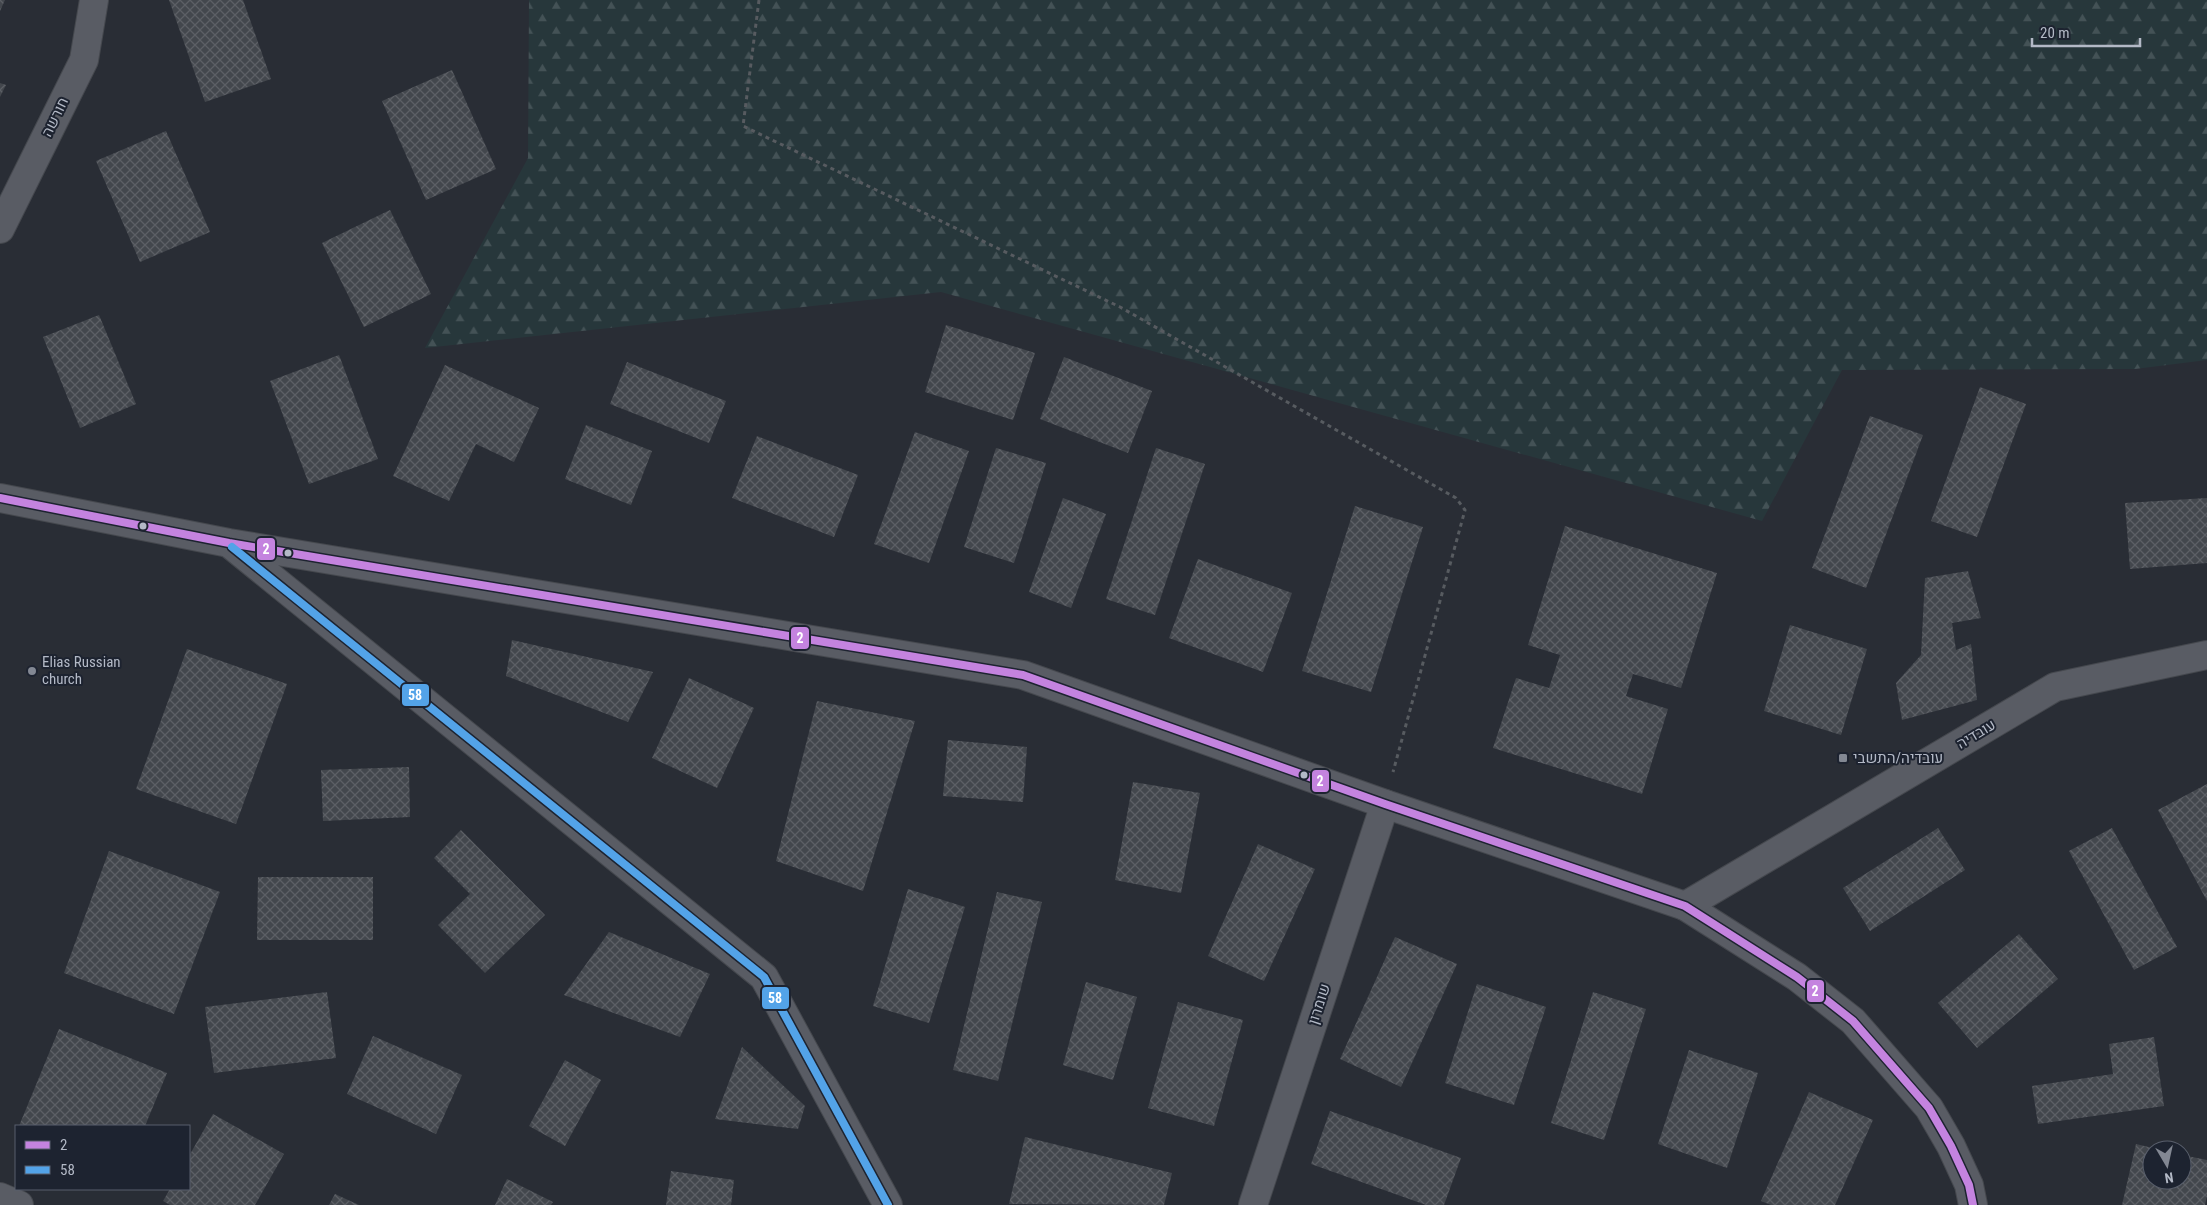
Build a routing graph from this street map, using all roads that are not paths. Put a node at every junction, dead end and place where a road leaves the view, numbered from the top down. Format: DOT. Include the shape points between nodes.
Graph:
graph roads {
  1 [pos="94,0"];
  2 [pos="0,229"];
  3 [pos="0,498"];
  4 [pos="228,543"];
  5 [pos="2207,655"];
  6 [pos="1384,804"];
  7 [pos="1685,906"];
  8 [pos="0,1197"];
  9 [pos="19,1205"];
  10 [pos="888,1205"];
  11 [pos="1253,1205"];
  12 [pos="1973,1205"];
  1 -- 2 [label="street, חורשה" via="84,60"];
  3 -- 4 [label="street"];
  4 -- 6 [label="street" via="1023,675"];
  4 -- 10 [label="street" via="764,977"];
  5 -- 7 [label="street, עובדיה" via="2055,687"];
  6 -- 7 [label="street"];
  6 -- 11 [label="street, שומרון"];
  7 -- 12 [label="street" via="1797,977 1853,1021 1930,1108 1969,1185"];
  8 -- 9 [label="street"];
}
